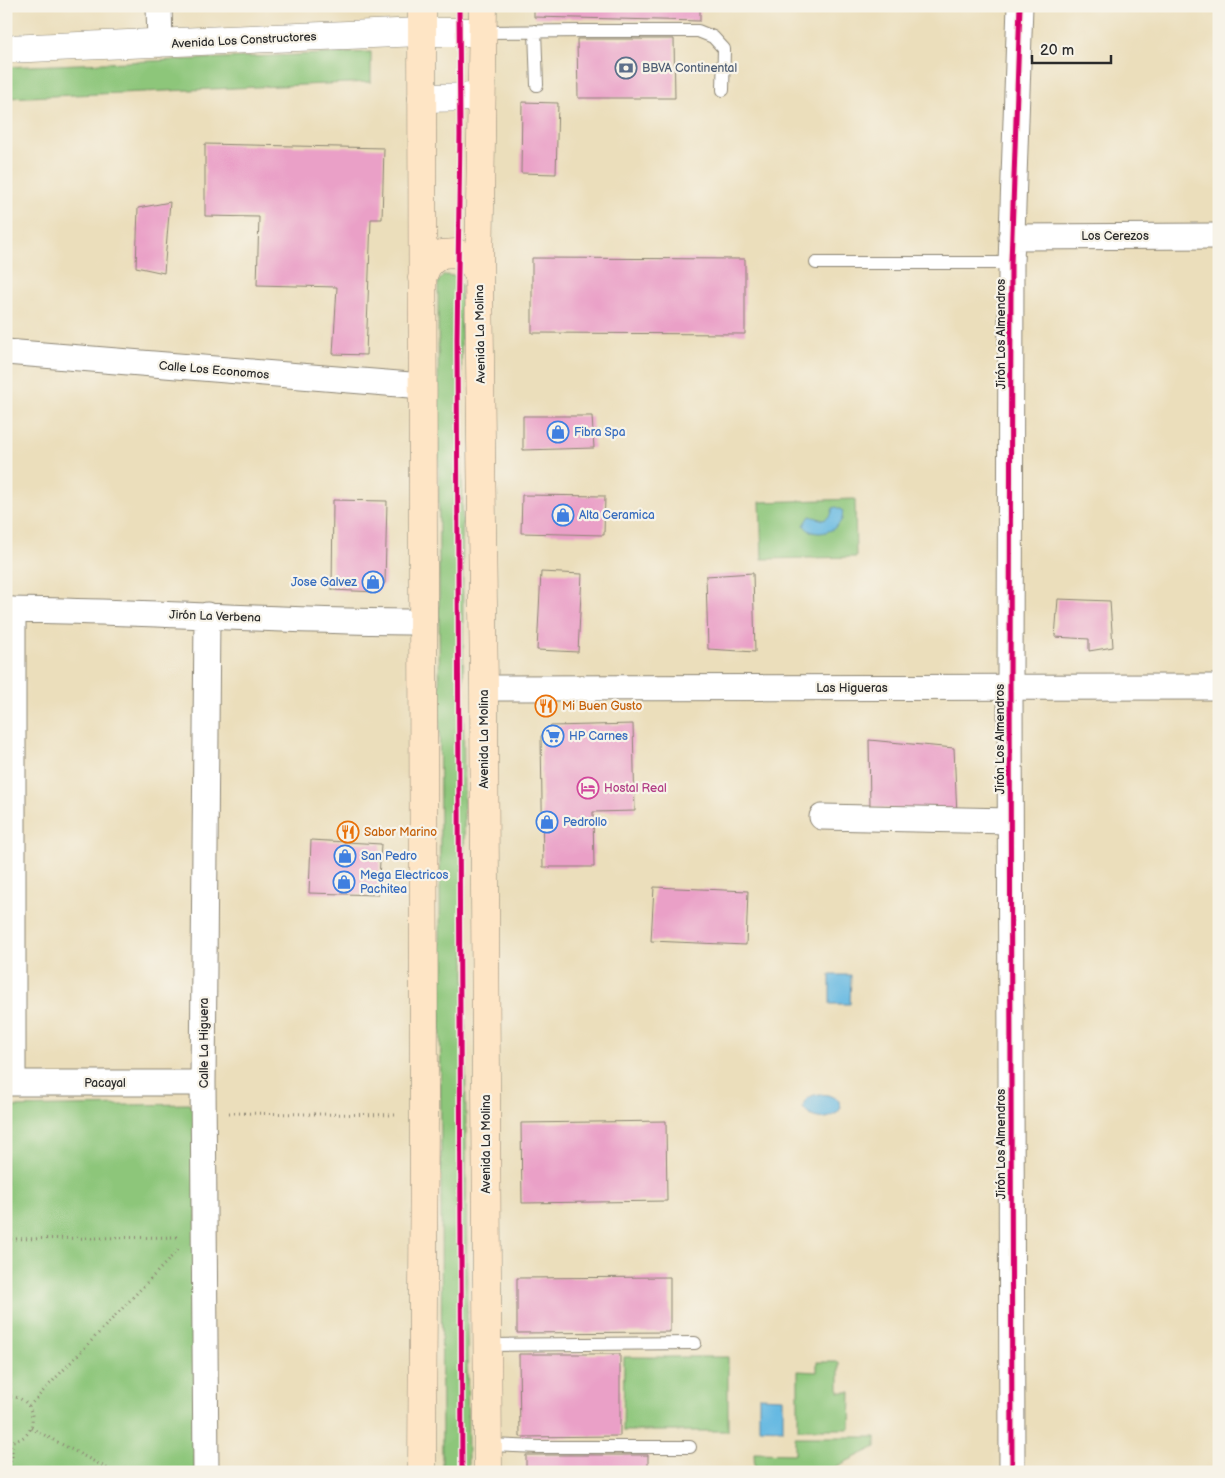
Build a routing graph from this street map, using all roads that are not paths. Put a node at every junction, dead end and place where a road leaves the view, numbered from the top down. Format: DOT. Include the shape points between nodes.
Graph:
graph roads {
  1 [pos="159,6"];
  2 [pos="1020,6"];
  3 [pos="422,19"];
  4 [pos="483,19"];
  5 [pos="535,31"];
  6 [pos="160,44"];
  7 [pos="6,49"];
  8 [pos="537,85"];
  9 [pos="723,90"];
  10 [pos="481,97"];
  11 [pos="422,98"];
  12 [pos="1219,236"];
  13 [pos="1011,237"];
  14 [pos="816,263"];
  15 [pos="1011,264"];
  16 [pos="479,275"];
  17 [pos="422,278"];
  18 [pos="6,352"];
  19 [pos="423,386"];
  20 [pos="10,610"];
  21 [pos="207,615"];
  22 [pos="423,622"];
  23 [pos="484,688"];
  24 [pos="1010,688"];
  25 [pos="1219,688"];
  26 [pos="822,817"];
  27 [pos="1010,821"];
  28 [pos="9,1083"];
  29 [pos="203,1083"];
  30 [pos="695,1343"];
  31 [pos="487,1345"];
  32 [pos="488,1445"];
  33 [pos="690,1447"];
  34 [pos="206,1472"];
  35 [pos="422,1472"];
  36 [pos="488,1472"];
  37 [pos="1012,1472"];
  1 -- 6 [label="street"];
  2 -- 13 [label="street, Jirón Los Almendros"];
  3 -- 4 [label="street, Avenida Los Constructores"];
  3 -- 6 [label="street, Avenida Los Constructores"];
  3 -- 11 [label="main road"];
  4 -- 5 [label="lane"];
  4 -- 10 [label="main road, Avenida La Molina"];
  5 -- 8 [label="lane"];
  5 -- 9 [label="lane" via="698,31 714,37 724,48"];
  6 -- 7 [label="street, Avenida Los Constructores"];
  10 -- 11 [label="street"];
  10 -- 16 [label="main road, Avenida La Molina"];
  11 -- 17 [label="main road"];
  12 -- 13 [label="street, Los Cerezos"];
  13 -- 15 [label="street, Jirón Los Almendros"];
  14 -- 15 [label="lane"];
  15 -- 24 [label="street, Jirón Los Almendros"];
  16 -- 17 [label="main road" via="471,261 457,253 441,254 428,264"];
  16 -- 23 [label="main road, Avenida La Molina"];
  17 -- 19 [label="main road"];
  18 -- 19 [label="street, Calle Los Economos"];
  19 -- 22 [label="main road"];
  20 -- 21 [label="street, Jirón La Verbena"];
  20 -- 28 [label="street"];
  21 -- 22 [label="street, Jirón La Verbena" via="332,622"];
  21 -- 29 [label="street, Calle La Higuera"];
  22 -- 35 [label="main road"];
  23 -- 24 [label="street, Las Higueras"];
  23 -- 31 [label="main road, Avenida La Molina"];
  24 -- 25 [label="street, Las Higueras"];
  24 -- 27 [label="street, Jirón Los Almendros"];
  26 -- 27 [label="street"];
  27 -- 37 [label="street, Jirón Los Almendros"];
  28 -- 29 [label="street, Pacayal"];
  29 -- 34 [label="street, Calle La Higuera" via="198,1236"];
  30 -- 31 [label="lane"];
  31 -- 32 [label="main road, Avenida La Molina"];
  32 -- 33 [label="lane"];
  32 -- 36 [label="main road, Avenida La Molina"];
}
